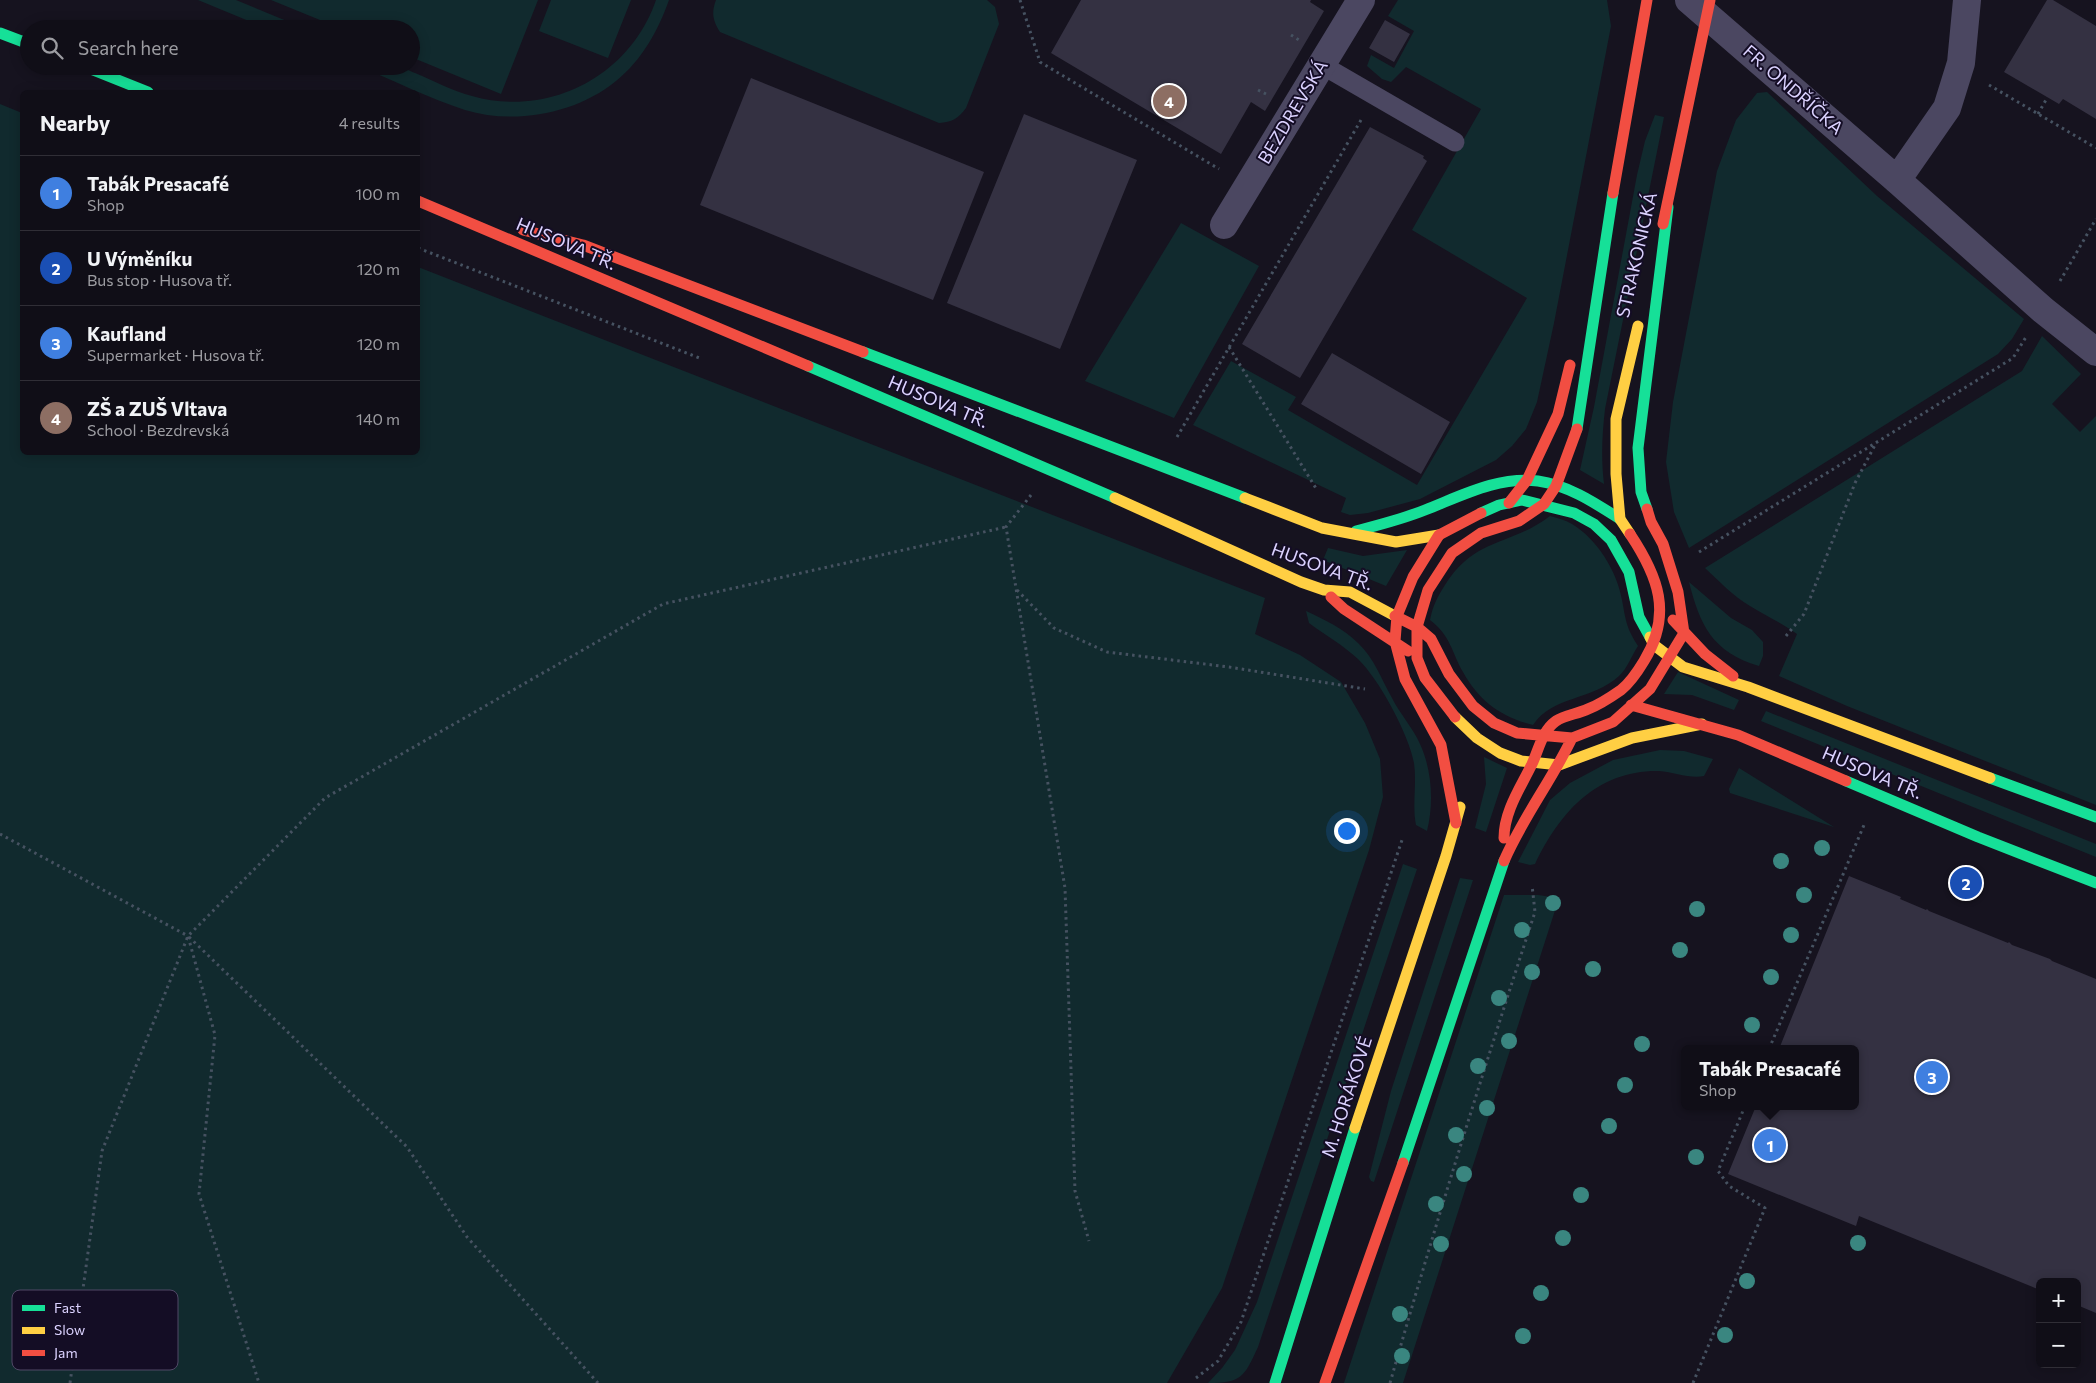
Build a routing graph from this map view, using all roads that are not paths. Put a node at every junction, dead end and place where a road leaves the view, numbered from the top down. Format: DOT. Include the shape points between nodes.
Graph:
graph roads {
  1 [pos="1362,0"];
  2 [pos="1647,0"];
  3 [pos="1967,0"];
  4 [pos="1702,5"];
  5 [pos="0,32"];
  6 [pos="20,40"];
  7 [pos="1322,65"];
  8 [pos="106,75"];
  9 [pos="143,90"];
  10 [pos="1454,142"];
  11 [pos="1617,167"];
  12 [pos="1898,180"];
  13 [pos="420,202"];
  14 [pos="1668,207"];
  15 [pos="444,211"];
  16 [pos="1224,225"];
  17 [pos="1583,309"];
  18 [pos="2096,352"];
  19 [pos="1572,357"];
  20 [pos="1527,480"];
  21 [pos="1556,486"];
  22 [pos="1509,503"];
  23 [pos="1544,504"];
  24 [pos="1620,519"];
  25 [pos="1352,532"];
  26 [pos="1440,535"];
  27 [pos="1324,590"];
  28 [pos="1661,606"];
  29 [pos="1397,616"];
  30 [pos="1417,627"];
  31 [pos="1684,633"];
  32 [pos="1395,641"];
  33 [pos="1654,645"];
  34 [pos="1417,658"];
  35 [pos="1669,658"];
  36 [pos="1748,687"];
  37 [pos="1632,705"];
  38 [pos="1453,715"];
  39 [pos="1702,724"];
  40 [pos="1456,732"];
  41 [pos="1543,736"];
  42 [pos="1572,738"];
  43 [pos="1534,762"];
  44 [pos="1559,765"];
  45 [pos="1464,794"];
  46 [pos="2096,817"];
  47 [pos="1456,823"];
  48 [pos="1505,859"];
  49 [pos="2096,883"];
  50 [pos="1275,1383"];
  51 [pos="1325,1383"];
  1 -- 7 [label="street, BEZDREVSKÁ"];
  2 -- 11 [label="street, STRAKONICKÁ"];
  3 -- 12 [label="street" via="1959,68 1947,108"];
  4 -- 12 [label="street, FR. ONDŘÍČKA"];
  4 -- 14 [label="street, STRAKONICKÁ"];
  5 -- 6 [label="street"];
  7 -- 10 [label="lane"];
  7 -- 16 [label="street, BEZDREVSKÁ"];
  8 -- 9 [label="street"];
  11 -- 17 [label="street, STRAKONICKÁ"];
  11 -- 21 [label="street, STRAKONICKÁ" via="1576,436"];
  12 -- 18 [label="street, FR. ONDŘÍČKA" via="2043,310"];
  13 -- 15 [label="street, HUSOVA TŘ."];
  14 -- 24 [label="street, STRAKONICKÁ" via="1616,419"];
  14 -- 31 [label="street" via="1638,448 1641,492 1651,522 1664,544 1678,592"];
  15 -- 25 [label="street, HUSOVA TŘ." via="583,245 1322,528"];
  15 -- 27 [label="street, HUSOVA TŘ." via="1051,469"];
  19 -- 20 [label="street" via="1558,414"];
  20 -- 21 [label="street"];
  20 -- 22 [label="street"];
  20 -- 25 [label="street" via="1498,483 1411,515"];
  21 -- 23 [label="street, STRAKONICKÁ"];
  21 -- 24 [label="street" via="1588,497"];
  22 -- 23 [label="street" via="1522,500"];
  22 -- 26 [label="street" via="1469,518"];
  23 -- 30 [label="street" via="1519,521 1481,533 1452,553 1428,590"];
  23 -- 33 [label="street" via="1574,513 1594,524 1610,540 1629,572 1639,617"];
  24 -- 28 [label="street" via="1641,551 1656,584"];
  25 -- 26 [label="street, HUSOVA TŘ." via="1396,542"];
  26 -- 29 [label="street" via="1412,576"];
  27 -- 29 [label="street, HUSOVA TŘ." via="1350,592"];
  27 -- 32 [label="street" via="1344,609"];
  28 -- 31 [label="street"];
  28 -- 33 [label="street"];
  29 -- 30 [label="street, HUSOVA TŘ."];
  29 -- 32 [label="street"];
  30 -- 34 [label="street"];
  30 -- 41 [label="street, HUSOVA TŘ." via="1431,639 1449,674 1473,706 1494,722 1517,733"];
  31 -- 35 [label="street"];
  31 -- 36 [label="street" via="1704,654"];
  32 -- 34 [label="street"];
  32 -- 47 [label="street" via="1405,679 1441,745"];
  33 -- 35 [label="street, HUSOVA TŘ."];
  33 -- 41 [label="street" via="1634,677 1622,689 1589,709 1556,720"];
  34 -- 38 [label="street" via="1425,678"];
  35 -- 36 [label="street, HUSOVA TŘ." via="1683,667"];
  35 -- 37 [label="street" via="1650,689"];
  36 -- 46 [label="street, HUSOVA TŘ."];
  37 -- 39 [label="street, HUSOVA TŘ."];
  37 -- 42 [label="street" via="1613,722"];
  38 -- 40 [label="street"];
  38 -- 43 [label="street" via="1477,738 1500,752 1521,761"];
  39 -- 44 [label="street" via="1632,738"];
  39 -- 49 [label="street, HUSOVA TŘ." via="1738,735"];
  41 -- 42 [label="street, HUSOVA TŘ."];
  41 -- 43 [label="street"];
  42 -- 44 [label="street"];
  43 -- 44 [label="street"];
  43 -- 48 [label="street" via="1513,800 1504,830"];
  44 -- 48 [label="street" via="1532,806"];
  45 -- 47 [label="street, M. HORÁKOVÉ"];
  47 -- 50 [label="street, M. HORÁKOVÉ" via="1367,1089"];
  48 -- 51 [label="street"];
}
